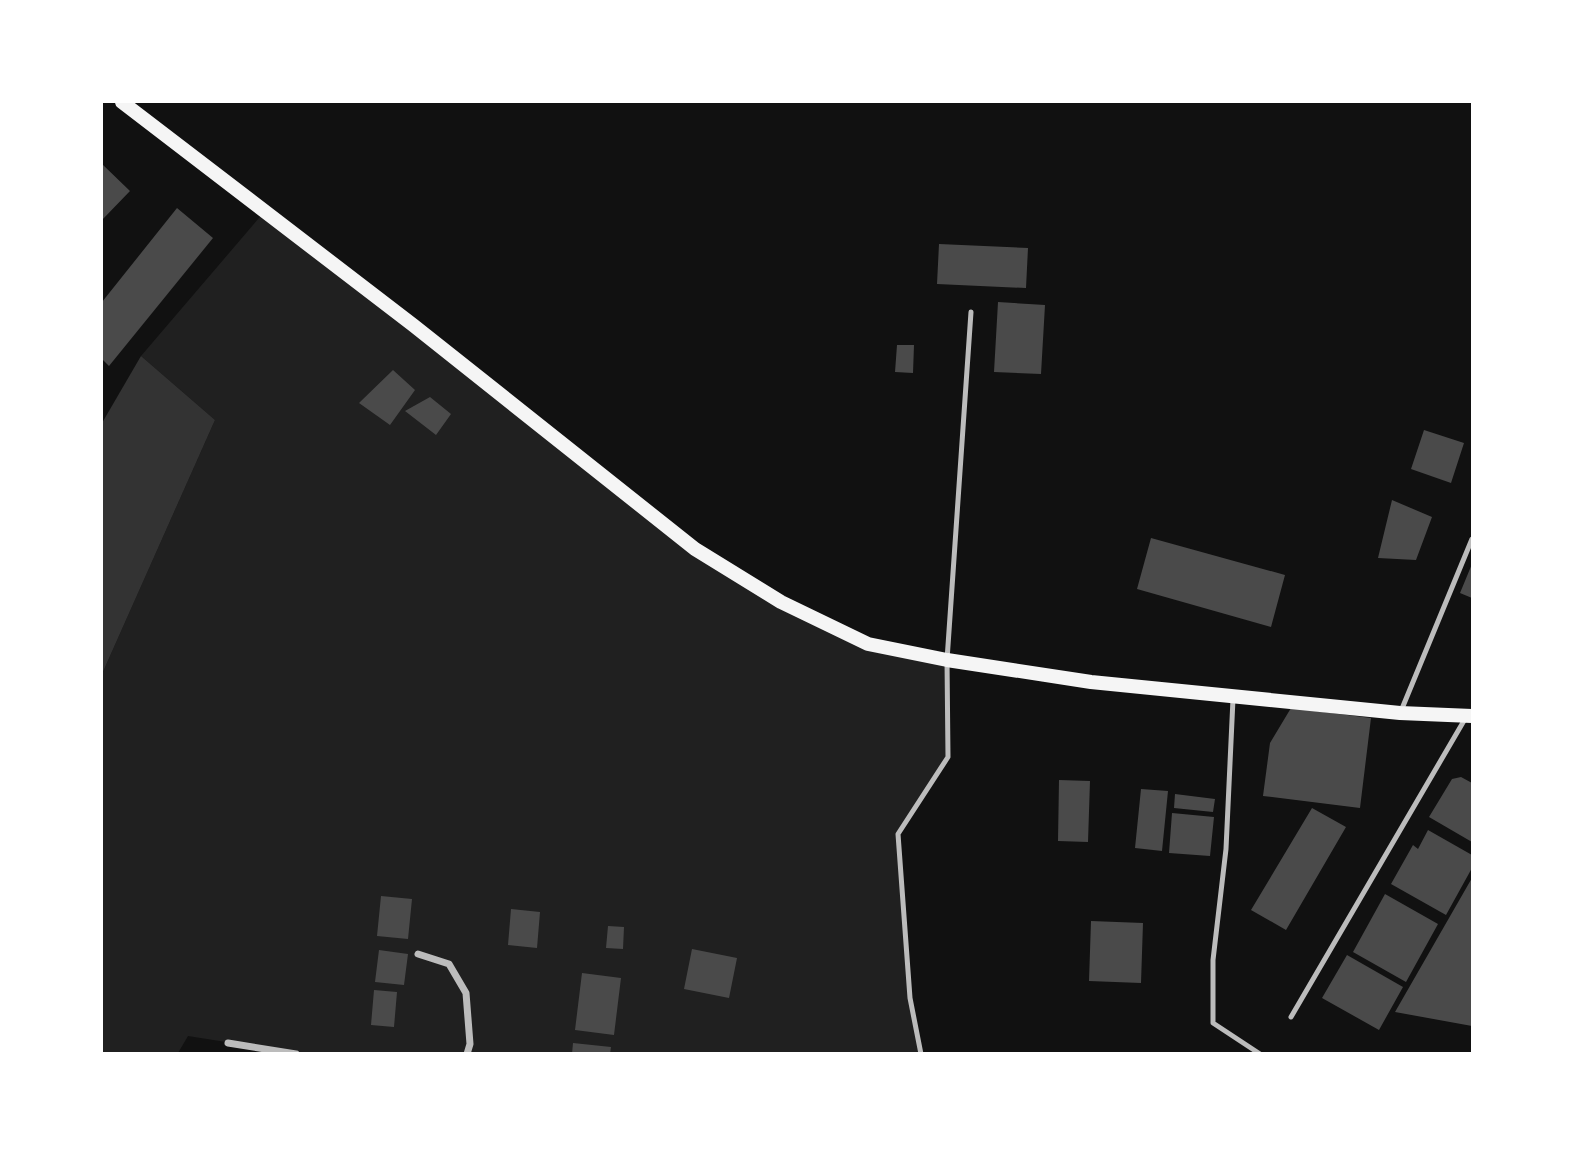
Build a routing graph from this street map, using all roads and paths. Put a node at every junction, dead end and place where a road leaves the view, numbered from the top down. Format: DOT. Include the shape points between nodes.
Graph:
graph roads {
  1 [pos="122,102"];
  2 [pos="971,312"];
  3 [pos="1472,539"];
  4 [pos="947,660"];
  5 [pos="1233,696"];
  6 [pos="1400,713"];
  7 [pos="1469,716"];
  8 [pos="418,954"];
  9 [pos="1291,1017"];
  10 [pos="228,1043"];
  11 [pos="296,1054"];
  12 [pos="467,1054"];
  13 [pos="921,1054"];
  14 [pos="1260,1054"];
  1 -- 4 [label="main road" via="695,549 781,603 868,643"];
  2 -- 4 [label="lane"];
  3 -- 6 [label="lane"];
  4 -- 5 [label="main road" via="1091,682"];
  4 -- 13 [label="lane" via="948,757 898,834 910,998"];
  5 -- 6 [label="main road"];
  5 -- 14 [label="lane" via="1226,849 1213,960 1213,1023"];
  6 -- 7 [label="main road"];
  7 -- 9 [label="lane"];
  8 -- 12 [label="street" via="449,964 466,993"];
  10 -- 11 [label="street"];
}
